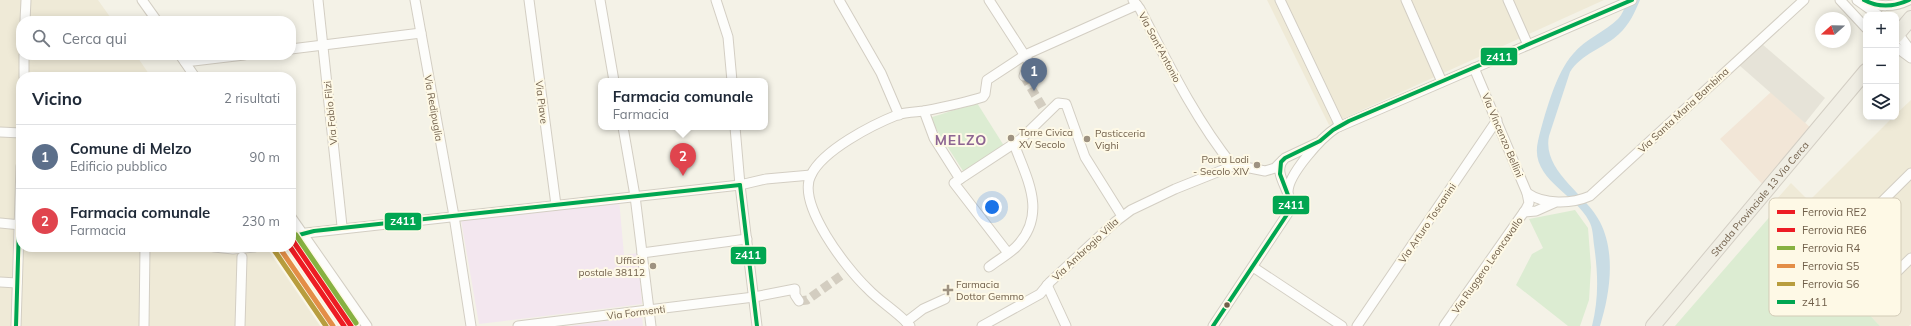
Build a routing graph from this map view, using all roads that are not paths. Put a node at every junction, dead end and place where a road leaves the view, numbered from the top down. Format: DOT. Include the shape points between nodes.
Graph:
graph roads {
  1 [pos="26,0"];
  2 [pos="142,0"];
  3 [pos="318,0"];
  4 [pos="415,0"];
  5 [pos="529,0"];
  6 [pos="600,0"];
  7 [pos="716,0"];
  8 [pos="839,0"];
  9 [pos="989,0"];
  10 [pos="1280,0"];
  11 [pos="1406,0"];
  12 [pos="1508,0"];
  13 [pos="1804,0"];
  14 [pos="1840,0"];
  15 [pos="1857,0"];
  16 [pos="1864,0"];
  17 [pos="1909,0"];
  18 [pos="1629,1"];
  19 [pos="1135,2"];
  20 [pos="1874,12"];
  21 [pos="1854,14"];
  22 [pos="25,16"];
  23 [pos="153,16"];
  24 [pos="1911,18"];
  25 [pos="1863,21"];
  26 [pos="1863,24"];
  27 [pos="420,33"];
  28 [pos="1899,34"];
  29 [pos="1899,39"];
  30 [pos="1899,40"];
  31 [pos="322,45"];
  32 [pos="1528,45"];
  33 [pos="296,48"];
  34 [pos="1911,52"];
  35 [pos="1024,55"];
  36 [pos="1911,58"];
  37 [pos="24,60"];
  38 [pos="183,60"];
  39 [pos="1474,68"];
  40 [pos="24,72"];
  41 [pos="191,72"];
  42 [pos="1863,75"];
  43 [pos="1024,76"];
  44 [pos="613,78"];
  45 [pos="732,78"];
  46 [pos="1442,82"];
  47 [pos="924,111"];
  48 [pos="899,115"];
  49 [pos="1497,120"];
  50 [pos="1340,126"];
  51 [pos="623,130"];
  52 [pos="735,130"];
  53 [pos="0,132"];
  54 [pos="16,133"];
  55 [pos="1320,141"];
  56 [pos="1014,144"];
  57 [pos="1285,158"];
  58 [pos="1233,166"];
  59 [pos="1297,171"];
  60 [pos="1911,173"];
  61 [pos="811,175"];
  62 [pos="960,179"];
  63 [pos="740,185"];
  64 [pos="1288,192"];
  65 [pos="1528,193"];
  66 [pos="635,196"];
  67 [pos="1886,198"];
  68 [pos="1557,202"];
  69 [pos="1528,203"];
  70 [pos="556,205"];
  71 [pos="1524,212"];
  72 [pos="454,216"];
  73 [pos="1122,216"];
  74 [pos="0,223"];
  75 [pos="296,224"];
  76 [pos="16,225"];
  77 [pos="342,226"];
  78 [pos="306,233"];
  79 [pos="747,239"];
  80 [pos="19,252"];
  81 [pos="145,252"];
  82 [pos="642,253"];
  83 [pos="1008,253"];
  84 [pos="242,257"];
  85 [pos="1911,258"];
  86 [pos="1253,266"];
  87 [pos="989,267"];
  88 [pos="1901,268"];
  89 [pos="850,270"];
  90 [pos="842,275"];
  91 [pos="0,282"];
  92 [pos="17,282"];
  93 [pos="1047,285"];
  94 [pos="754,297"];
  95 [pos="945,299"];
  96 [pos="799,301"];
  97 [pos="649,310"];
  98 [pos="908,324"];
  99 [pos="16,326"];
  100 [pos="144,326"];
  101 [pos="240,326"];
  102 [pos="367,326"];
  103 [pos="471,326"];
  104 [pos="518,326"];
  105 [pos="651,326"];
  106 [pos="757,326"];
  107 [pos="982,326"];
  108 [pos="1066,326"];
  109 [pos="1213,326"];
  110 [pos="1342,326"];
  111 [pos="1357,326"];
  112 [pos="1444,326"];
  113 [pos="1653,326"];
  1 -- 22 [label="street"];
  2 -- 23 [label="street"];
  3 -- 31 [label="street, Via Fabio Filzi"];
  4 -- 27 [label="street, Via Redipuglia"];
  5 -- 70 [label="street, Via Piave"];
  6 -- 44 [label="street"];
  7 -- 45 [label="street" via="727,34"];
  8 -- 48 [label="street" via="879,68"];
  9 -- 35 [label="street"];
  10 -- 50 [label="street"];
  11 -- 46 [label="street"];
  12 -- 32 [label="street"];
  13 -- 68 [label="street, Via Santa Maria Bambina" via="1592,194 1585,198"];
  14 -- 21 [label="street"];
  15 -- 20 [label="street"];
  16 -- 17 [label="street" via="1882,5"];
  18 -- 32 [label="street"];
  19 -- 35 [label="street, Via Sant'Antonio"];
  19 -- 58 [label="street, Via Sant'Antonio" via="1188,99"];
  21 -- 25 [label="street"];
  21 -- 26 [label="street"];
  24 -- 28 [label="main road"];
  27 -- 31 [label="street"];
  27 -- 72 [label="street, Via Redipuglia"];
  29 -- 34 [label="street"];
  30 -- 36 [label="street"];
  31 -- 33 [label="street"];
  31 -- 77 [label="street, Via Fabio Filzi"];
  32 -- 39 [label="street"];
  35 -- 43 [label="street" via="1028,62"];
  35 -- 47 [label="street, Via Sant'Antonio" via="987,80 986,94 982,97"];
  37 -- 40 [label="street"];
  38 -- 41 [label="street"];
  39 -- 46 [label="street"];
  39 -- 49 [label="street, Via Vincenzo Bellini"];
  42 -- 113 [label="main road, Strada Provinciale 13 Via Cerca"];
  46 -- 50 [label="street"];
  47 -- 48 [label="street"];
  47 -- 62 [label="street" via="934,138"];
  48 -- 61 [label="street" via="843,144"];
  49 -- 65 [label="street, Via Vincenzo Bellini"];
  49 -- 111 [label="street, Via Arturo Toscanini"];
  50 -- 55 [label="street"];
  51 -- 66 [label="street"];
  52 -- 63 [label="street"];
  53 -- 54 [label="street"];
  55 -- 57 [label="street"];
  55 -- 59 [label="street"];
  56 -- 62 [label="street"];
  56 -- 73 [label="street" via="1045,110 1058,103 1066,104 1084,155"];
  56 -- 83 [label="street" via="1030,185 1034,211 1029,227 1016,247"];
  57 -- 58 [label="street" via="1275,168 1265,171"];
  57 -- 59 [label="street" via="1291,156 1297,160"];
  57 -- 59 [label="street" via="1282,168 1285,172 1292,174"];
  57 -- 64 [label="street" via="1280,171"];
  58 -- 73 [label="street, Via Ambrogio Villa" via="1175,189"];
  59 -- 64 [label="street" via="1289,184"];
  60 -- 67 [label="street"];
  61 -- 63 [label="street" via="766,179"];
  61 -- 89 [label="street" via="809,192 816,217"];
  62 -- 83 [label="street" via="954,183"];
  63 -- 66 [label="street"];
  63 -- 79 [label="street"];
  64 -- 86 [label="street" via="1290,212"];
  65 -- 68 [label="street, Via Santa Maria Bambina" via="1539,199"];
  65 -- 69 [label="street, Via Vincenzo Bellini"];
  66 -- 70 [label="street"];
  66 -- 82 [label="street"];
  68 -- 71 [label="street, Via Santa Maria Bambina" via="1536,211"];
  69 -- 71 [label="street, Via Ruggero Leoncavallo"];
  70 -- 72 [label="street"];
  71 -- 112 [label="street, Via Ruggero Leoncavallo"];
  72 -- 78 [label="street"];
  72 -- 103 [label="street, Via Redipuglia"];
  73 -- 93 [label="street, Via Ambrogio Villa"];
  74 -- 76 [label="street"];
  75 -- 102 [label="street"];
  79 -- 82 [label="street"];
  79 -- 94 [label="street"];
  80 -- 92 [label="street"];
  81 -- 100 [label="street"];
  82 -- 97 [label="street"];
  83 -- 87 [label="street"];
  84 -- 101 [label="street"];
  85 -- 88 [label="street"];
  86 -- 109 [label="street"];
  86 -- 110 [label="street"];
  89 -- 90 [label="street"];
  89 -- 98 [label="street"];
  91 -- 92 [label="street"];
  92 -- 99 [label="street"];
  93 -- 107 [label="street, Via Ambrogio Villa" via="1038,295"];
  93 -- 108 [label="street"];
  94 -- 96 [label="street, Via Formenti" via="795,289"];
  94 -- 97 [label="street, Via Formenti"];
  94 -- 106 [label="street"];
  95 -- 98 [label="street" via="923,309"];
  97 -- 104 [label="street, Via Formenti"];
  97 -- 105 [label="street"];
}
